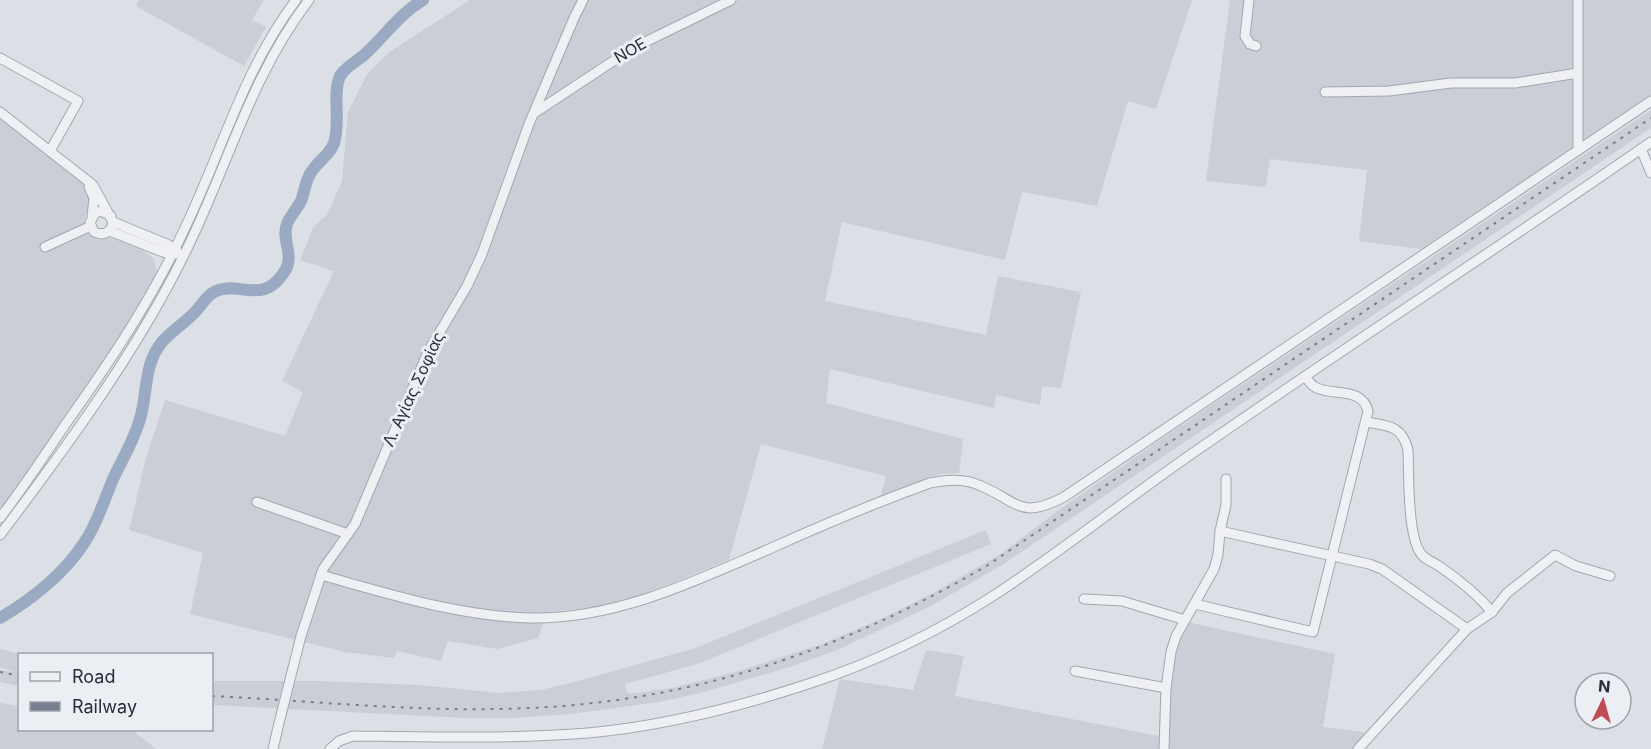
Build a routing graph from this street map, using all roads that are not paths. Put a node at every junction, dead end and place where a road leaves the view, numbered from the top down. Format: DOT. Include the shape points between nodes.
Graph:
graph roads {
  1 [pos="296,0"];
  2 [pos="309,0"];
  3 [pos="583,0"];
  4 [pos="731,0"];
  5 [pos="1249,0"];
  6 [pos="1578,0"];
  7 [pos="1256,46"];
  8 [pos="0,58"];
  9 [pos="1578,73"];
  10 [pos="1325,92"];
  11 [pos="1651,101"];
  12 [pos="0,112"];
  13 [pos="536,112"];
  14 [pos="1651,142"];
  15 [pos="1641,148"];
  16 [pos="1578,150"];
  17 [pos="50,151"];
  18 [pos="1651,173"];
  19 [pos="81,175"];
  20 [pos="92,216"];
  21 [pos="112,223"];
  22 [pos="91,226"];
  23 [pos="184,231"];
  24 [pos="154,244"];
  25 [pos="45,247"];
  26 [pos="188,248"];
  27 [pos="174,251"];
  28 [pos="180,265"];
  29 [pos="163,274"];
  30 [pos="1305,376"];
  31 [pos="1365,422"];
  32 [pos="1226,479"];
  33 [pos="257,502"];
  34 [pos="0,518"];
  35 [pos="1220,531"];
  36 [pos="348,534"];
  37 [pos="0,535"];
  38 [pos="1331,555"];
  39 [pos="321,575"];
  40 [pos="1610,576"];
  41 [pos="1084,599"];
  42 [pos="1195,604"];
  43 [pos="1492,612"];
  44 [pos="1185,620"];
  45 [pos="1467,629"];
  46 [pos="1075,671"];
  47 [pos="1166,688"];
  48 [pos="273,749"];
  49 [pos="330,749"];
  50 [pos="1164,749"];
  51 [pos="1358,749"];
  1 -- 23 [label="street" via="247,81"];
  2 -- 26 [label="street" via="258,81"];
  3 -- 13 [label="street, Λ. Αγίας Σοφίας"];
  4 -- 13 [label="street, NOE" via="633,48"];
  5 -- 7 [label="street" via="1245,36"];
  6 -- 9 [label="street"];
  8 -- 17 [label="street" via="78,101"];
  9 -- 10 [label="street" via="1515,83 1451,83 1389,92"];
  9 -- 16 [label="street"];
  11 -- 16 [label="street"];
  12 -- 17 [label="street"];
  13 -- 36 [label="street, Λ. Αγίας Σοφίας" via="482,254 428,352"];
  14 -- 15 [label="street"];
  15 -- 18 [label="street"];
  15 -- 30 [label="street"];
  16 -- 39 [label="street" via="1049,505 1018,507 968,481 942,480 693,582 639,601 587,613 521,617 462,611"];
  17 -- 19 [label="street"];
  19 -- 20 [label="street" via="92,193"];
  19 -- 21 [label="street" via="93,185"];
  20 -- 21 [label="street" via="101,211"];
  20 -- 22 [label="street"];
  21 -- 22 [label="street" via="104,234 98,234"];
  21 -- 24 [label="street"];
  22 -- 25 [label="street"];
  23 -- 24 [label="street"];
  23 -- 27 [label="street"];
  24 -- 27 [label="street" via="166,253"];
  24 -- 29 [label="street"];
  26 -- 27 [label="street"];
  26 -- 28 [label="street"];
  27 -- 28 [label="street"];
  27 -- 29 [label="street"];
  28 -- 37 [label="street" via="130,352"];
  29 -- 34 [label="street" via="120,346"];
  30 -- 31 [label="street" via="1312,386 1344,392 1366,403"];
  30 -- 49 [label="street" via="992,596 895,649 812,683 717,711 650,725 518,737 353,736"];
  31 -- 38 [label="street"];
  31 -- 43 [label="street" via="1394,429 1406,439 1411,519 1418,550"];
  32 -- 35 [label="street"];
  33 -- 36 [label="street"];
  35 -- 38 [label="street"];
  35 -- 42 [label="street" via="1214,568"];
  36 -- 39 [label="street, Λ. Αγίας Σοφίας"];
  38 -- 42 [label="street" via="1313,632"];
  38 -- 45 [label="street" via="1382,569"];
  39 -- 48 [label="street, Λ. Αγίας Σοφίας, bridge" via="301,636"];
  40 -- 43 [label="street" via="1555,555 1507,594"];
  41 -- 44 [label="street" via="1122,601"];
  42 -- 44 [label="street"];
  43 -- 45 [label="street"];
  44 -- 47 [label="street" via="1171,652"];
  45 -- 51 [label="street"];
  46 -- 47 [label="street"];
  47 -- 50 [label="street"];
}
